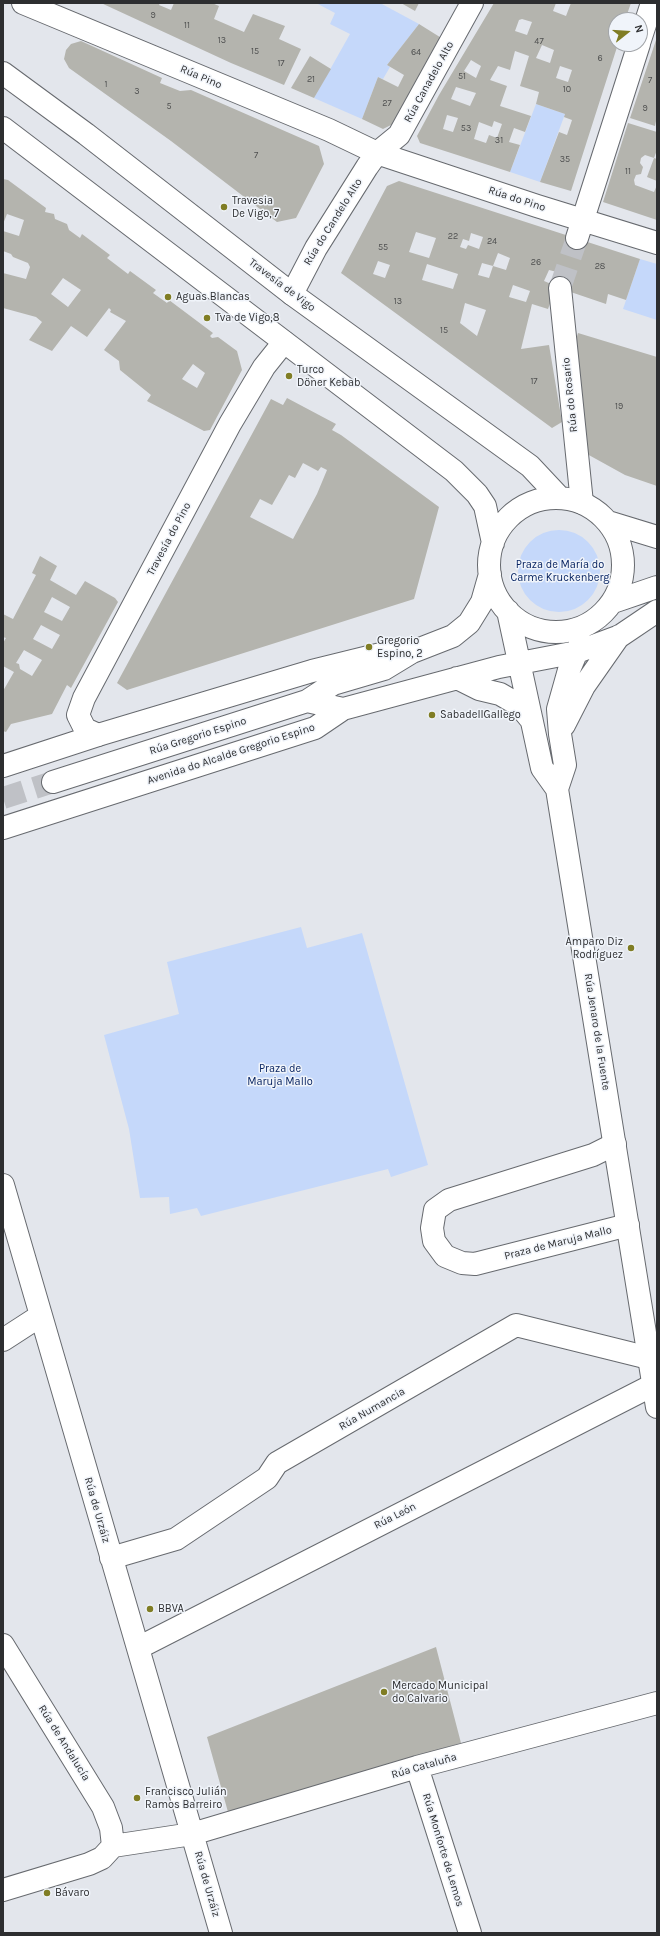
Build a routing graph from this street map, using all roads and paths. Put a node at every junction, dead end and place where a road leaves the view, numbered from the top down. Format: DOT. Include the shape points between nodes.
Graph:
graph roads {
  1 [pos="23,3"];
  2 [pos="472,3"];
  3 [pos="652,3"];
  4 [pos="648,15"];
  5 [pos="636,52"];
  6 [pos="3,73"];
  7 [pos="3,128"];
  8 [pos="377,153"];
  9 [pos="579,229"];
  10 [pos="657,243"];
  11 [pos="560,288"];
  12 [pos="292,294"];
  13 [pos="284,342"];
  14 [pos="560,498"];
  15 [pos="582,503"];
  16 [pos="608,522"];
  17 [pos="657,537"];
  18 [pos="493,543"];
  19 [pos="490,574"];
  20 [pos="657,587"];
  21 [pos="613,602"];
  22 [pos="508,611"];
  23 [pos="657,611"];
  24 [pos="588,625"];
  25 [pos="557,632"];
  26 [pos="620,636"];
  27 [pos="412,652"];
  28 [pos="577,652"];
  29 [pos="517,654"];
  30 [pos="457,678"];
  31 [pos="307,701"];
  32 [pos="343,709"];
  33 [pos="532,722"];
  34 [pos="560,734"];
  35 [pos="98,736"];
  36 [pos="7,766"];
  37 [pos="53,782"];
  38 [pos="558,789"];
  39 [pos="3,809"];
  40 [pos="34,818"];
  41 [pos="3,828"];
  42 [pos="615,1144"];
  43 [pos="3,1185"];
  44 [pos="628,1225"];
  45 [pos="40,1316"];
  46 [pos="3,1340"];
  47 [pos="649,1358"];
  48 [pos="653,1385"];
  49 [pos="657,1407"];
  50 [pos="111,1558"];
  51 [pos="3,1645"];
  52 [pos="138,1648"];
  53 [pos="657,1703"];
  54 [pos="418,1767"];
  55 [pos="192,1834"];
  56 [pos="113,1846"];
  57 [pos="3,1890"];
  58 [pos="221,1933"];
  59 [pos="470,1933"];
  1 -- 8 [label="street, Rúa Pino" via="329,130"];
  2 -- 8 [label="street, Rúa Canadelo Alto" via="400,135"];
  3 -- 4 [label="street"];
  5 -- 9 [label="street"];
  6 -- 12 [label="street, Travesía de Vigo"];
  7 -- 13 [label="street"];
  8 -- 9 [label="street, Rúa do Pino"];
  8 -- 12 [label="street, Rúa do Candelo Alto" via="316,248"];
  9 -- 10 [label="street, Rúa do Pino"];
  11 -- 15 [label="street, Rúa do Rosario"];
  12 -- 14 [label="street, Travesía de Vigo" via="524,462"];
  13 -- 18 [label="street" via="464,481 485,506"];
  13 -- 35 [label="street, Travesía do Pino" via="264,367 230,424 84,698 78,715 85,729"];
  14 -- 15 [label="street"];
  14 -- 18 [label="street" via="532,502 519,509 499,530"];
  15 -- 16 [label="street" via="601,514"];
  16 -- 17 [label="street"];
  16 -- 21 [label="street" via="622,547 623,575"];
  18 -- 19 [label="street" via="490,553"];
  19 -- 22 [label="street" via="493,588"];
  19 -- 27 [label="street" via="482,602 470,623 453,636"];
  20 -- 21 [label="street"];
  21 -- 24 [label="street"];
  22 -- 25 [label="street" via="530,627"];
  22 -- 29 [label="street, Rúa Jenaro de la Fuente"];
  23 -- 26 [label="street"];
  24 -- 25 [label="street"];
  24 -- 28 [label="street"];
  25 -- 29 [label="street"];
  26 -- 28 [label="street"];
  26 -- 34 [label="street" via="584,686"];
  27 -- 31 [label="street" via="384,669 334,684"];
  27 -- 35 [label="street" via="381,654 312,671"];
  28 -- 29 [label="street"];
  28 -- 34 [label="street" via="558,709"];
  29 -- 30 [label="street, Avenida do Alcalde Gregorio Espino"];
  29 -- 33 [label="street, Rúa Jenaro de la Fuente"];
  30 -- 32 [label="street, Avenida do Alcalde Gregorio Espino"];
  30 -- 33 [label="street" via="479,689 500,694 519,705"];
  31 -- 32 [label="street"];
  31 -- 37 [label="street, Rúa Gregorio Espino"];
  32 -- 40 [label="street, Avenida do Alcalde Gregorio Espino" via="315,728"];
  33 -- 38 [label="street, Rúa Jenaro de la Fuente" via="542,768"];
  34 -- 38 [label="street" via="565,765"];
  35 -- 36 [label="street"];
  38 -- 42 [label="street, Rúa Jenaro de la Fuente"];
  39 -- 40 [label="street" via="18,819"];
  40 -- 41 [label="street, Avenida do Alcalde Gregorio Espino"];
  42 -- 44 [label="street, Rúa Jenaro de la Fuente"];
  42 -- 44 [label="street, Praza de Maruja Mallo" via="593,1154 449,1200 435,1210 432,1228 434,1240 445,1256 462,1263 474,1264"];
  43 -- 45 [label="street, Rúa de Urzáiz"];
  44 -- 47 [label="street, Rúa Jenaro de la Fuente"];
  45 -- 46 [label="street"];
  45 -- 50 [label="street, Rúa de Urzáiz"];
  47 -- 48 [label="street, Rúa Jenaro de la Fuente"];
  47 -- 50 [label="street, Rúa Numancia" via="516,1326 277,1463 267,1478 176,1539"];
  48 -- 49 [label="street, Rúa Jenaro de la Fuente"];
  48 -- 52 [label="street, Rúa León"];
  50 -- 52 [label="street, Rúa de Urzáiz"];
  51 -- 56 [label="street, Rúa de Andalucía" via="103,1807 111,1828"];
  52 -- 55 [label="street, Rúa de Urzáiz"];
  53 -- 54 [label="street, Rúa Cataluña"];
  54 -- 55 [label="street, Rúa Cataluña"];
  54 -- 59 [label="street, Rúa Monforte de Lemos"];
  55 -- 56 [label="street"];
  55 -- 58 [label="street, Rúa de Urzáiz"];
  56 -- 57 [label="street" via="102,1858 90,1864"];
}
